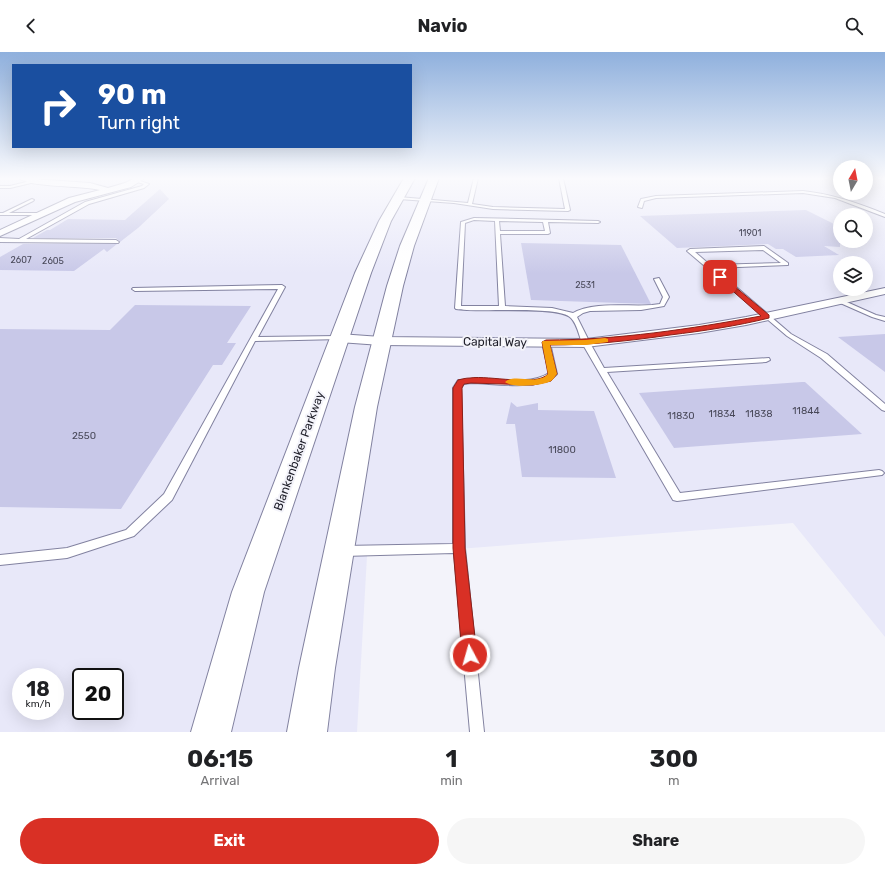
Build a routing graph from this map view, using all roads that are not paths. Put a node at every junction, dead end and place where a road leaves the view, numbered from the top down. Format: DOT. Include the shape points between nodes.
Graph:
graph roads {
  1 [pos="10,210"];
  2 [pos="50,210"];
  3 [pos="75,210"];
  4 [pos="391,210"];
  5 [pos="422,210"];
  6 [pos="558,210"];
  7 [pos="568,210"];
  8 [pos="871,210"];
  9 [pos="1,214"];
  10 [pos="40,214"];
  11 [pos="885,216"];
  12 [pos="497,220"];
  13 [pos="545,221"];
  14 [pos="598,222"];
  15 [pos="497,232"];
  16 [pos="0,233"];
  17 [pos="0,240"];
  18 [pos="19,241"];
  19 [pos="116,242"];
  20 [pos="708,267"];
  21 [pos="657,279"];
  22 [pos="135,290"];
  23 [pos="885,291"];
  24 [pos="840,301"];
  25 [pos="502,309"];
  26 [pos="573,316"];
  27 [pos="767,317"];
  28 [pos="885,319"];
  29 [pos="339,338"];
  30 [pos="253,339"];
  31 [pos="381,341"];
  32 [pos="546,342"];
  33 [pos="586,343"];
  34 [pos="766,360"];
  35 [pos="602,370"];
  36 [pos="885,408"];
  37 [pos="879,473"];
  38 [pos="459,548"];
  39 [pos="339,551"];
  40 [pos="0,560"];
  41 [pos="211,732"];
  42 [pos="308,732"];
  43 [pos="477,732"];
  1 -- 9 [label="lane"];
  2 -- 10 [label="street"];
  3 -- 18 [label="lane"];
  4 -- 29 [label="main road, Blankenbaker Parkway" via="362,273"];
  5 -- 31 [label="main road" via="407,246"];
  6 -- 7 [label="lane"];
  8 -- 11 [label="lane"];
  9 -- 10 [label="lane"];
  10 -- 16 [label="street"];
  12 -- 13 [label="lane"];
  12 -- 15 [label="lane"];
  12 -- 25 [label="lane" via="474,219 463,222 458,308"];
  13 -- 14 [label="lane"];
  13 -- 15 [label="lane" via="548,233"];
  15 -- 25 [label="lane"];
  17 -- 18 [label="lane"];
  18 -- 19 [label="lane"];
  20 -- 20 [label="lane" via="690,251 764,248 786,264"];
  20 -- 27 [label="lane"];
  21 -- 26 [label="lane" via="666,297 662,305 587,310"];
  22 -- 30 [label="lane" via="282,288"];
  23 -- 24 [label="street, Capital Way"];
  24 -- 27 [label="street, Capital Way"];
  24 -- 28 [label="lane"];
  25 -- 26 [label="lane" via="550,310 566,312"];
  26 -- 33 [label="lane"];
  27 -- 33 [label="street, Capital Way" via="699,329"];
  27 -- 36 [label="lane" via="789,335 824,356"];
  29 -- 30 [label="lane"];
  29 -- 31 [label="street, Capital Way"];
  29 -- 41 [label="main road, Blankenbaker Parkway" via="248,592"];
  30 -- 40 [label="lane" via="168,497 130,533 67,553"];
  31 -- 32 [label="street, Capital Way"];
  31 -- 39 [label="main road"];
  32 -- 33 [label="street, Capital Way"];
  32 -- 38 [label="lane" via="553,374 548,379 533,383 471,380 461,382 457,388"];
  33 -- 35 [label="lane"];
  34 -- 35 [label="lane"];
  35 -- 37 [label="lane" via="677,497"];
  38 -- 39 [label="lane"];
  38 -- 43 [label="lane"];
  39 -- 42 [label="main road"];
}
